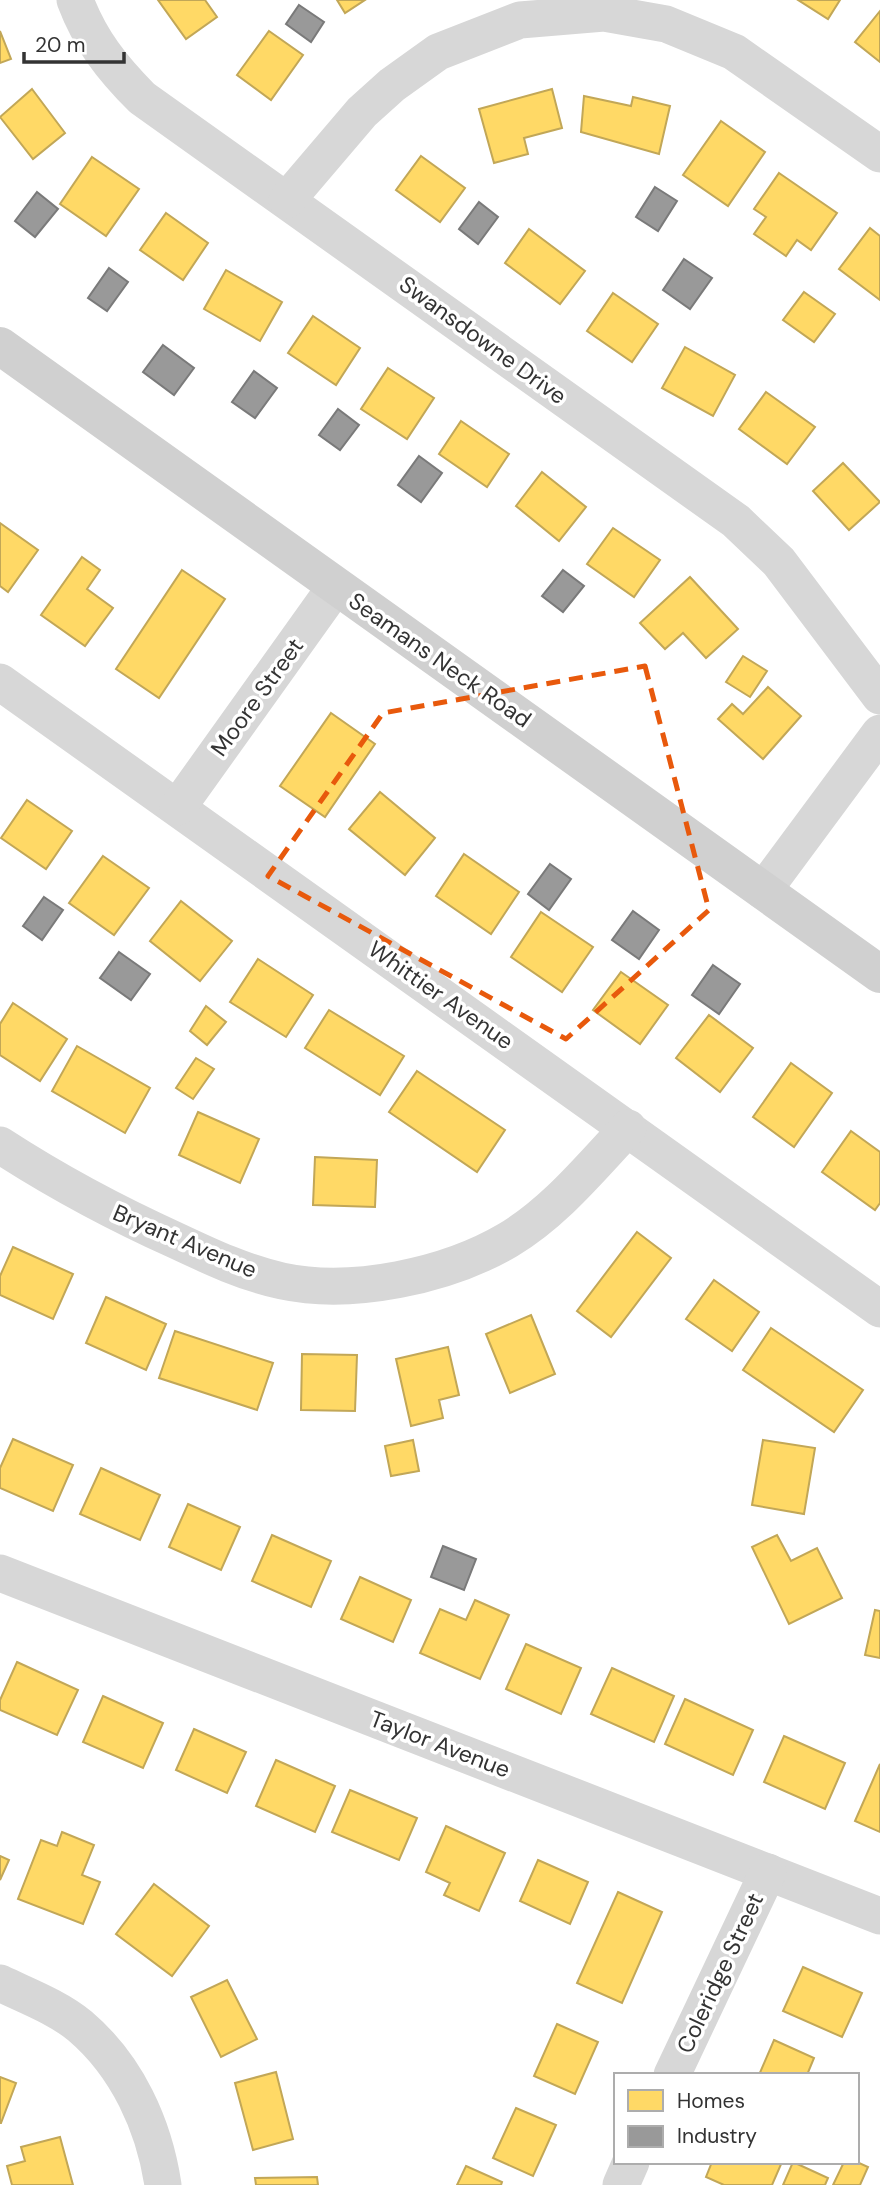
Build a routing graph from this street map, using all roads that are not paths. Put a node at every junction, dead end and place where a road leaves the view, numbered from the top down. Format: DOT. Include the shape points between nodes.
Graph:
graph roads {
  1 [pos="75,0"];
  2 [pos="880,154"];
  3 [pos="287,200"];
  4 [pos="0,346"];
  5 [pos="336,586"];
  6 [pos="0,682"];
  7 [pos="880,696"];
  8 [pos="880,733"];
  9 [pos="178,807"];
  10 [pos="763,891"];
  11 [pos="880,974"];
  12 [pos="628,1128"];
  13 [pos="0,1145"];
  14 [pos="880,1309"];
  15 [pos="0,1573"];
  16 [pos="768,1872"];
  17 [pos="880,1916"];
  18 [pos="0,1983"];
  19 [pos="673,2073"];
  20 [pos="630,2164"];
  21 [pos="163,2185"];
  22 [pos="621,2185"];
  1 -- 3 [label="street, Swansdowne Drive" via="86,29 105,58 142,98"];
  2 -- 3 [label="street" via="734,52 666,24 604,13 520,20 438,52 362,112"];
  3 -- 7 [label="street, Swansdowne Drive" via="736,522 779,562"];
  4 -- 5 [label="main road, Seamans Neck Road"];
  5 -- 9 [label="street, Moore Street"];
  5 -- 10 [label="main road, Seamans Neck Road"];
  6 -- 9 [label="street, Whittier Avenue"];
  8 -- 10 [label="street"];
  9 -- 12 [label="street, Whittier Avenue"];
  10 -- 11 [label="main road, Seamans Neck Road"];
  12 -- 13 [label="street, Bryant Avenue" via="556,1204 481,1255 396,1282 314,1285 229,1265 123,1217"];
  12 -- 14 [label="street, Whittier Avenue"];
  15 -- 16 [label="street, Taylor Avenue"];
  16 -- 17 [label="street, Taylor Avenue"];
  16 -- 19 [label="street, Coleridge Street"];
  18 -- 21 [label="street" via="49,2005 80,2026 106,2053 138,2099"];
  20 -- 22 [label="street"];
}
